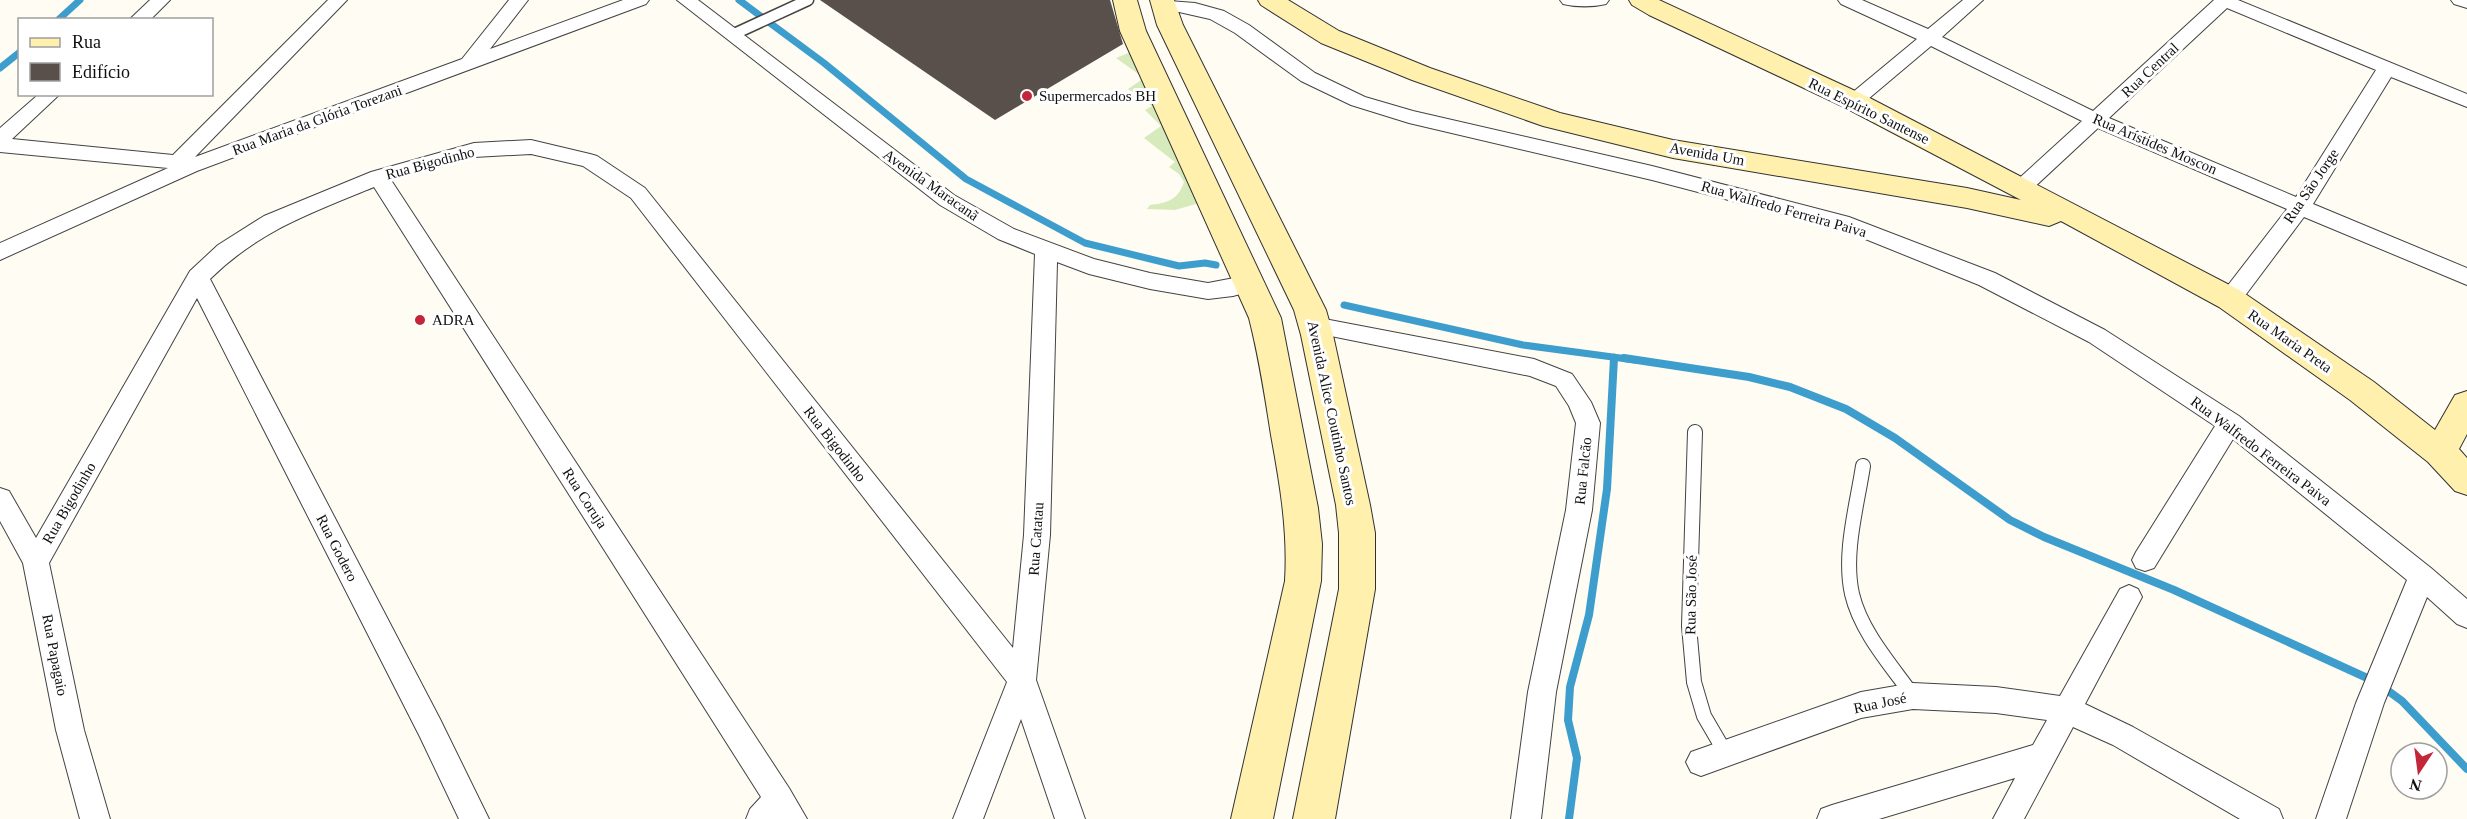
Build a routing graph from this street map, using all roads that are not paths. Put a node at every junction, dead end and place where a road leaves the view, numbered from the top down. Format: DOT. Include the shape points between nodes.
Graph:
graph roads {
  1 [pos="161,0"];
  2 [pos="338,0"];
  3 [pos="519,0"];
  4 [pos="640,0"];
  5 [pos="686,0"];
  6 [pos="808,0"];
  7 [pos="1125,0"];
  8 [pos="1270,0"];
  9 [pos="1302,0"];
  10 [pos="1569,0"];
  11 [pos="1600,0"];
  12 [pos="1641,0"];
  13 [pos="1848,0"];
  14 [pos="1974,0"];
  15 [pos="2225,0"];
  16 [pos="2460,0"];
  17 [pos="1163,2"];
  18 [pos="2467,3"];
  19 [pos="140,18"];
  20 [pos="741,31"];
  21 [pos="1330,37"];
  22 [pos="1928,37"];
  23 [pos="467,65"];
  24 [pos="2386,69"];
  25 [pos="49,96"];
  26 [pos="1854,101"];
  27 [pos="2467,101"];
  28 [pos="2096,120"];
  29 [pos="0,139"];
  30 [pos="0,145"];
  31 [pos="184,164"];
  32 [pos="378,177"];
  33 [pos="2021,188"];
  34 [pos="2301,206"];
  35 [pos="2095,226"];
  36 [pos="1046,251"];
  37 [pos="0,252"];
  38 [pos="198,277"];
  39 [pos="2467,278"];
  40 [pos="1250,283"];
  41 [pos="2230,299"];
  42 [pos="1314,325"];
  43 [pos="2467,404"];
  44 [pos="2229,423"];
  45 [pos="1695,432"];
  46 [pos="2440,452"];
  47 [pos="1863,466"];
  48 [pos="2467,481"];
  49 [pos="0,498"];
  50 [pos="2145,560"];
  51 [pos="36,562"];
  52 [pos="2422,576"];
  53 [pos="2129,597"];
  54 [pos="2467,616"];
  55 [pos="1022,680"];
  56 [pos="1912,696"];
  57 [pos="2068,710"];
  58 [pos="2041,756"];
  59 [pos="1713,757"];
  60 [pos="777,812"];
  61 [pos="95,819"];
  62 [pos="474,819"];
  63 [pos="968,819"];
  64 [pos="1070,819"];
  65 [pos="1252,819"];
  66 [pos="1314,819"];
  67 [pos="1526,819"];
  68 [pos="1832,819"];
  69 [pos="2008,819"];
  70 [pos="2268,819"];
  71 [pos="2331,819"];
  1 -- 19 [label="street"];
  2 -- 31 [label="street"];
  3 -- 23 [label="street"];
  4 -- 23 [label="street, Rua Maria da Glória Torezani"];
  5 -- 20 [label="street, Avenida Maracanã"];
  6 -- 20 [label="lane"];
  7 -- 40 [label="main road" via="1133,31"];
  8 -- 21 [label="main road, Avenida Um"];
  9 -- 21 [label="main road"];
  10 -- 11 [label="street"];
  12 -- 26 [label="main road, Rua Espírito Santense"];
  13 -- 22 [label="street, Rua Arístides Moscon"];
  14 -- 22 [label="street"];
  15 -- 24 [label="street"];
  15 -- 28 [label="street, Rua Central"];
  16 -- 18 [label="street"];
  17 -- 42 [label="main road, Avenida Alice Coutinho Santos" via="1170,24 1300,287"];
  17 -- 44 [label="street, Rua Walfredo Ferreira Paiva" via="1217,15 1308,77 1409,117 1652,173 1849,224 1987,279 2097,336"];
  20 -- 36 [label="street, Avenida Maracanã" via="947,201"];
  21 -- 35 [label="main road, Avenida Um" via="1420,74 1553,120 1673,149 1968,198"];
  22 -- 26 [label="street"];
  22 -- 28 [label="street, Rua Arístides Moscon"];
  23 -- 31 [label="street, Rua Maria da Glória Torezani"];
  24 -- 27 [label="street"];
  24 -- 34 [label="street, Rua São Jorge"];
  25 -- 29 [label="street"];
  26 -- 33 [label="main road, Rua Espírito Santense"];
  28 -- 33 [label="street, Rua Central"];
  28 -- 34 [label="street, Rua Arístides Moscon"];
  30 -- 31 [label="street"];
  31 -- 37 [label="street, Rua Maria da Glória Torezani"];
  32 -- 38 [label="street, Rua Bigodinho" via="272,221 226,250"];
  32 -- 55 [label="street, Rua Bigodinho" via="474,150 531,147 590,161 638,193"];
  32 -- 60 [label="street, Rua Coruja"];
  33 -- 35 [label="main road, Rua Espírito Santense"];
  34 -- 39 [label="street, Rua Arístides Moscon"];
  34 -- 41 [label="street, Rua São Jorge"];
  35 -- 41 [label="main road, Rua Maria Preta"];
  36 -- 40 [label="street, Avenida Maracanã" via="1119,274 1182,287 1221,290"];
  36 -- 55 [label="street, Rua Catatau" via="1037,535"];
  38 -- 51 [label="street, Rua Bigodinho"];
  38 -- 62 [label="street, Rua Godero"];
  40 -- 65 [label="main road" via="1271,341 1302,509 1305,558"];
  41 -- 46 [label="main road, Rua Maria Preta" via="2362,391"];
  42 -- 66 [label="main road, Avenida Alice Coutinho Santos" via="1353,505 1359,561"];
  42 -- 67 [label="street, Rua Falcão" via="1534,368 1564,380 1579,402 1588,423 1579,510 1542,692"];
  43 -- 46 [label="main road"];
  44 -- 50 [label="street"];
  44 -- 52 [label="street, Rua Walfredo Ferreira Paiva"];
  45 -- 59 [label="lane, Rua São José" via="1689,626 1694,682"];
  46 -- 48 [label="main road, Rua Maria Preta"];
  47 -- 56 [label="lane" via="1850,567 1852,594 1862,619"];
  49 -- 51 [label="street, Rua Papagaio"];
  51 -- 61 [label="street, Rua Papagaio" via="70,730"];
  52 -- 54 [label="street, Rua Walfredo Ferreira Paiva"];
  52 -- 71 [label="street" via="2375,692"];
  53 -- 57 [label="street"];
  55 -- 63 [label="street"];
  55 -- 64 [label="street, Rua Catatau"];
  56 -- 57 [label="street, Rua José" via="1996,700"];
  56 -- 59 [label="street, Rua José" via="1861,705"];
  57 -- 58 [label="street"];
  57 -- 70 [label="street" via="2123,736"];
  58 -- 68 [label="street"];
  58 -- 69 [label="street"];
}
